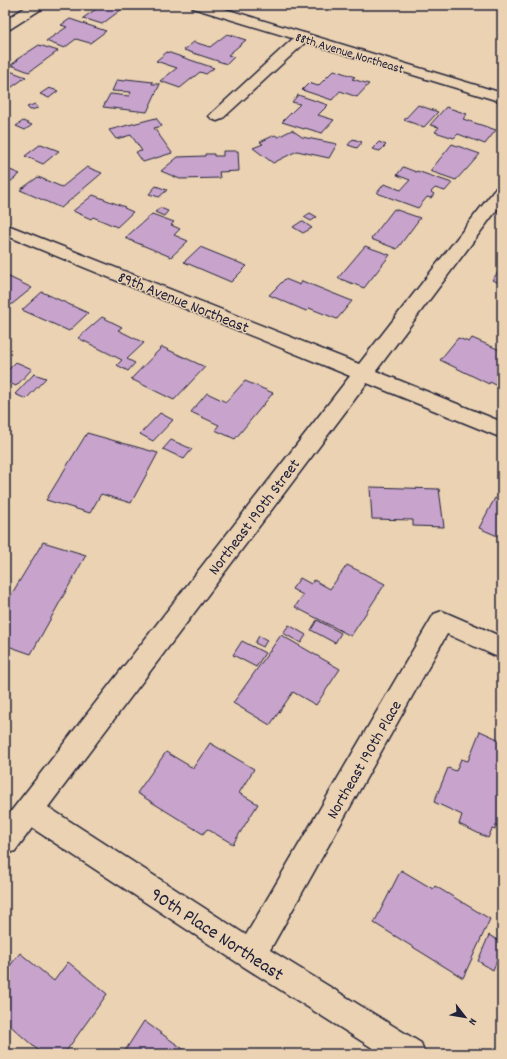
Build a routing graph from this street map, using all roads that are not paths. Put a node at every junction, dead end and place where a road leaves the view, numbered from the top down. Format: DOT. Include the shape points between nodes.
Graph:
graph roads {
  1 [pos="38,5"];
  2 [pos="198,5"];
  3 [pos="5,26"];
  4 [pos="303,37"];
  5 [pos="502,98"];
  6 [pos="217,116"];
  7 [pos="501,197"];
  8 [pos="5,229"];
  9 [pos="362,374"];
  10 [pos="502,430"];
  11 [pos="502,648"];
  12 [pos="29,810"];
  13 [pos="5,841"];
  14 [pos="251,956"];
  15 [pos="410,1054"];
  1 -- 3 [label="street"];
  2 -- 4 [label="street, 88th Avenue Northeast"];
  4 -- 5 [label="street, 88th Avenue Northeast"];
  4 -- 6 [label="street"];
  7 -- 9 [label="street, Northeast 190th Street"];
  8 -- 9 [label="street, 89th Avenue Northeast"];
  9 -- 10 [label="street, 89th Avenue Northeast"];
  9 -- 12 [label="street, Northeast 190th Street"];
  11 -- 14 [label="street, Northeast 190th Place" via="442,620"];
  12 -- 13 [label="street, Northeast 190th Street"];
  12 -- 14 [label="street, 90th Place Northeast"];
  14 -- 15 [label="street, 90th Place Northeast"];
}
